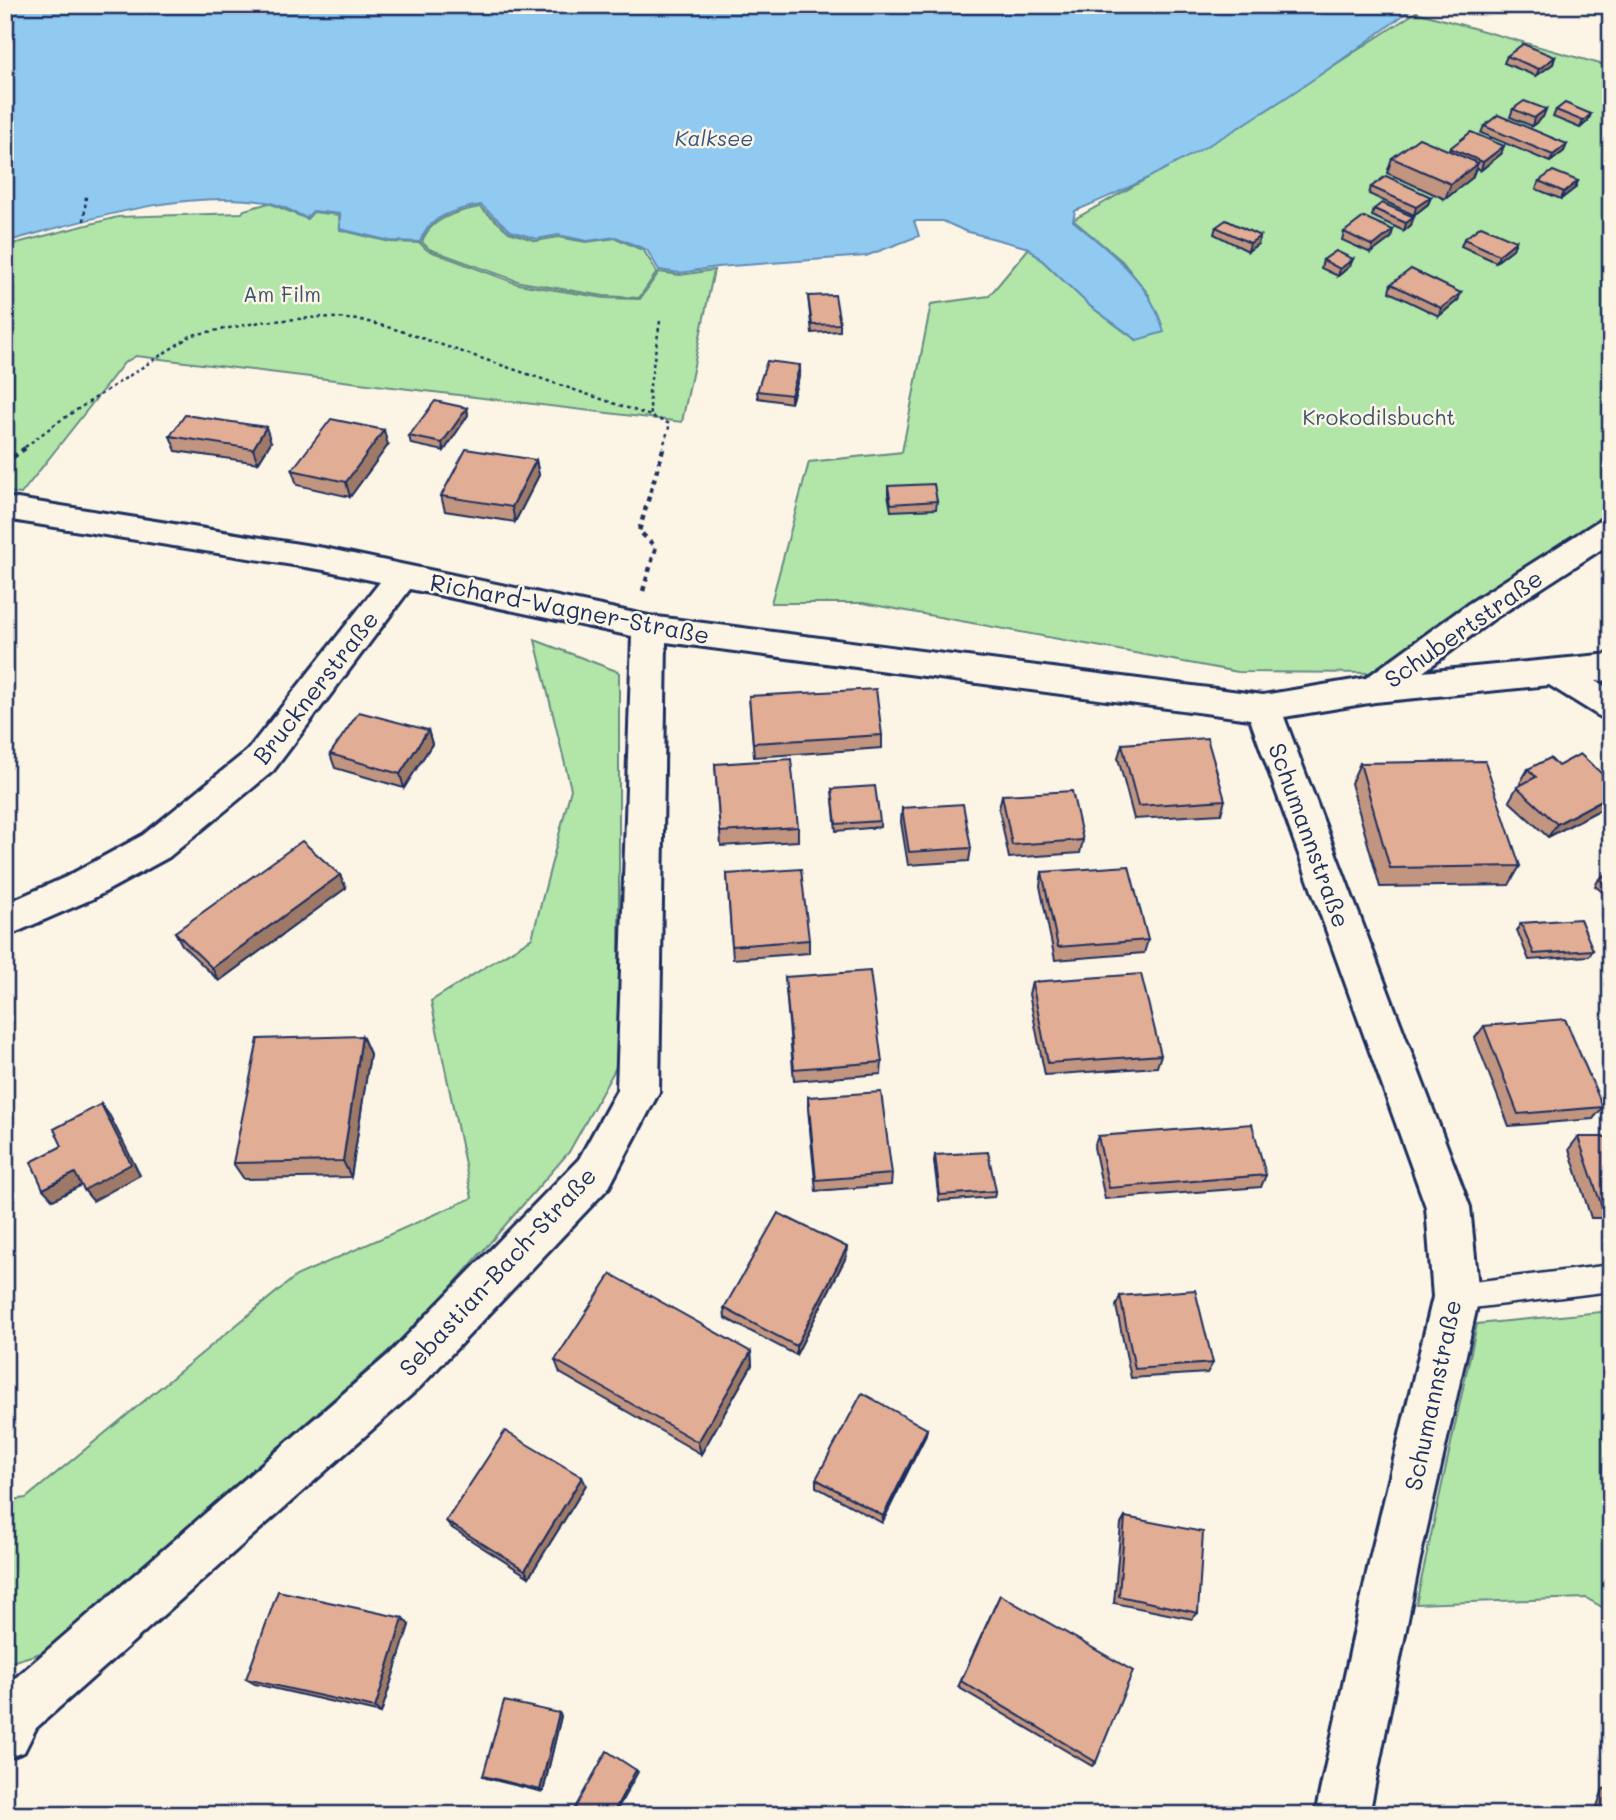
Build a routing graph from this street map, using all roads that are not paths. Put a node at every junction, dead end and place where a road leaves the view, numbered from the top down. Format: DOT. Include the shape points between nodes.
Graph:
graph roads {
  1 [pos="5,508"];
  2 [pos="1611,528"];
  3 [pos="404,574"];
  4 [pos="641,626"];
  5 [pos="1611,667"];
  6 [pos="1556,673"];
  7 [pos="1375,689"];
  8 [pos="1611,707"];
  9 [pos="1263,708"];
  10 [pos="5,921"];
  11 [pos="1611,1278"];
  12 [pos="1456,1297"];
  13 [pos="9,1720"];
  14 [pos="1342,1815"];
  1 -- 3 [label="street, Richard-Wagner-Straße"];
  2 -- 7 [label="street, Schubertstraße" via="1480,612"];
  3 -- 4 [label="street, Richard-Wagner-Straße"];
  3 -- 10 [label="street, Brucknerstraße" via="260,761 156,846"];
  4 -- 9 [label="street, Richard-Wagner-Straße"];
  4 -- 13 [label="street, Sebastian-Bach-Straße" via="638,1092 594,1173 404,1371"];
  5 -- 6 [label="street"];
  6 -- 7 [label="street"];
  6 -- 8 [label="street"];
  7 -- 9 [label="street, Schubertstraße"];
  9 -- 12 [label="street, Schumannstraße" via="1448,1207"];
  11 -- 12 [label="lane"];
  12 -- 14 [label="street, Schumannstraße"];
}
